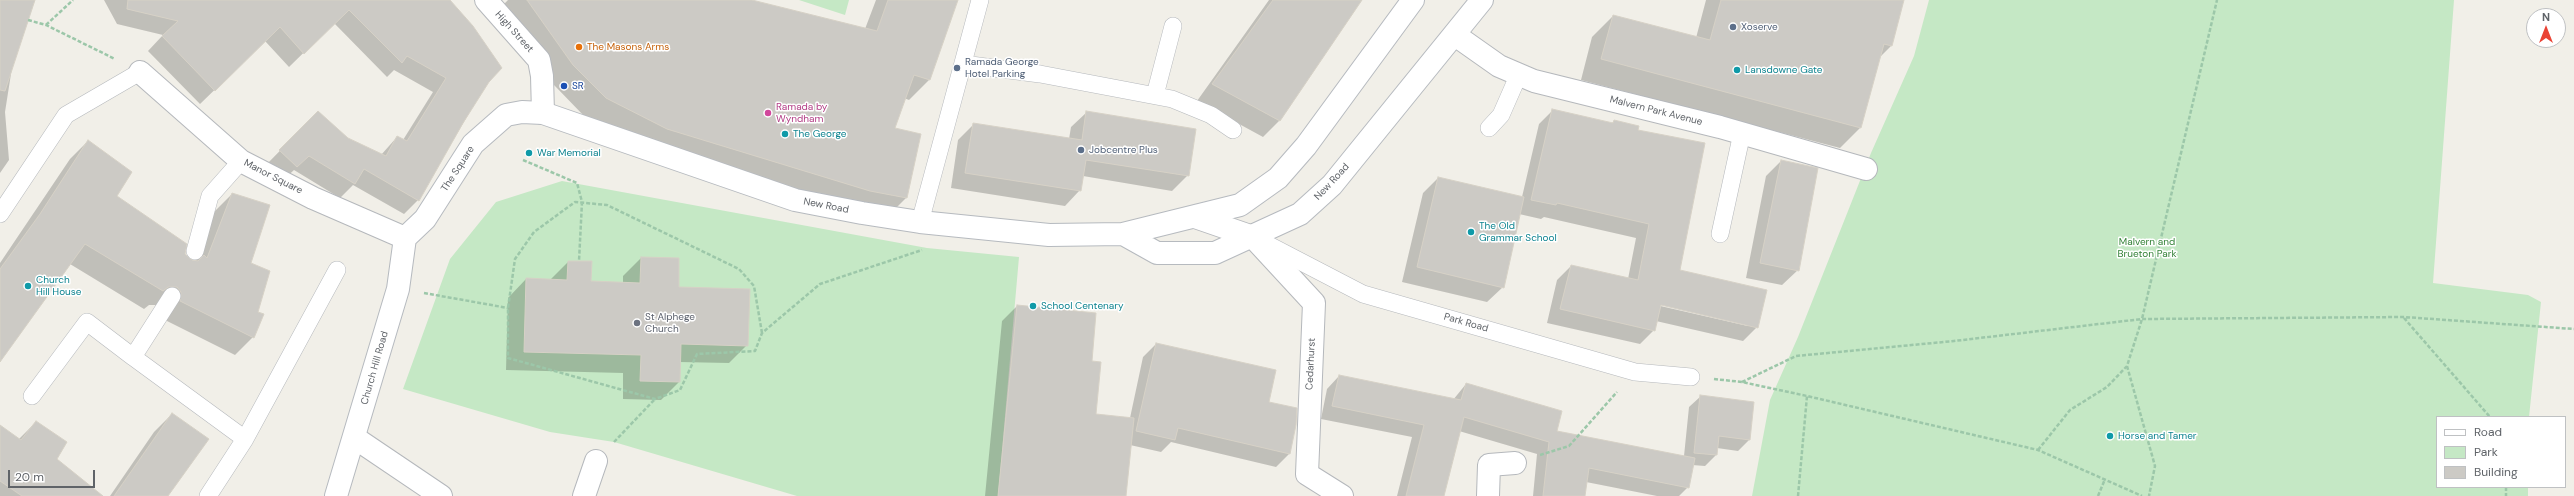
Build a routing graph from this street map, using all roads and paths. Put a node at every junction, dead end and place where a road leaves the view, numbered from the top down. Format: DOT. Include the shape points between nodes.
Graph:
graph roads {
  1 [pos="73,0"];
  2 [pos="486,0"];
  3 [pos="980,0"];
  4 [pos="1413,0"];
  5 [pos="2217,0"];
  6 [pos="1475,2"];
  7 [pos="28,20"];
  8 [pos="46,25"];
  9 [pos="1173,26"];
  10 [pos="1455,35"];
  11 [pos="963,64"];
  12 [pos="140,72"];
  13 [pos="1519,74"];
  14 [pos="1155,95"];
  15 [pos="543,113"];
  16 [pos="1489,128"];
  17 [pos="1233,130"];
  18 [pos="1742,133"];
  19 [pos="523,160"];
  20 [pos="241,161"];
  21 [pos="1866,169"];
  22 [pos="582,202"];
  23 [pos="0,214"];
  24 [pos="1195,217"];
  25 [pos="920,222"];
  26 [pos="1123,234"];
  27 [pos="1720,234"];
  28 [pos="1253,237"];
  29 [pos="405,238"];
  30 [pos="927,248"];
  31 [pos="195,251"];
  32 [pos="578,261"];
  33 [pos="338,270"];
  34 [pos="398,289"];
  35 [pos="172,296"];
  36 [pos="508,308"];
  37 [pos="2404,317"];
  38 [pos="2142,319"];
  39 [pos="2574,329"];
  40 [pos="762,333"];
  41 [pos="133,357"];
  42 [pos="2126,366"];
  43 [pos="1634,372"];
  44 [pos="1691,377"];
  45 [pos="1742,382"];
  46 [pos="32,396"];
  47 [pos="1807,396"];
  48 [pos="655,399"];
  49 [pos="2489,416"];
  50 [pos="355,438"];
  51 [pos="245,439"];
  52 [pos="2038,450"];
  53 [pos="596,461"];
  54 [pos="1515,463"];
  55 [pos="2105,480"];
  56 [pos="208,496"];
  57 [pos="336,496"];
  58 [pos="441,496"];
  59 [pos="584,496"];
  60 [pos="1342,496"];
  61 [pos="1488,496"];
  62 [pos="1798,496"];
  63 [pos="2098,496"];
  64 [pos="2142,496"];
  65 [pos="2149,496"];
  1 -- 8 [label="path"];
  2 -- 15 [label="street, High Street" via="539,60"];
  3 -- 11 [label="lane"];
  4 -- 24 [label="street, New Road" via="1306,146 1278,178 1240,205"];
  5 -- 38 [label="path"];
  6 -- 10 [label="street, New Road"];
  7 -- 8 [label="path"];
  8 -- 12 [label="path"];
  9 -- 14 [label="lane"];
  10 -- 13 [label="street, Malvern Park Avenue" via="1499,66"];
  10 -- 28 [label="street, New Road" via="1332,184 1300,214"];
  11 -- 14 [label="lane" via="1040,74"];
  11 -- 25 [label="lane"];
  12 -- 20 [label="street, Manor Square"];
  12 -- 23 [label="lane" via="66,115"];
  13 -- 16 [label="lane" via="1501,115"];
  13 -- 18 [label="street, Malvern Park Avenue" via="1534,81"];
  14 -- 17 [label="lane" via="1211,115"];
  15 -- 25 [label="street, New Road" via="795,200"];
  15 -- 29 [label="street, The Square" via="522,112 506,115 478,140 425,219"];
  18 -- 21 [label="street, Malvern Park Avenue"];
  18 -- 27 [label="lane"];
  19 -- 22 [label="path" via="577,183"];
  20 -- 29 [label="street, Manor Square" via="313,198"];
  20 -- 31 [label="lane" via="210,196"];
  22 -- 32 [label="path"];
  22 -- 36 [label="path" via="575,202 534,232 515,260"];
  22 -- 40 [label="path" via="607,205 739,269 754,286"];
  24 -- 26 [label="street, New Road"];
  24 -- 28 [label="street"];
  25 -- 26 [label="street, New Road" via="1049,235"];
  26 -- 28 [label="street, New Road" via="1157,253 1215,253"];
  28 -- 43 [label="lane, Park Road" via="1363,294"];
  28 -- 60 [label="street, Cedarhurst" via="1314,303 1306,474"];
  29 -- 34 [label="street, Church Hill Road"];
  30 -- 40 [label="path" via="820,284"];
  33 -- 51 [label="lane"];
  34 -- 36 [label="path"];
  34 -- 50 [label="street, Church Hill Road"];
  35 -- 41 [label="lane"];
  36 -- 48 [label="path" via="508,358"];
  37 -- 38 [label="path"];
  37 -- 39 [label="path"];
  37 -- 49 [label="path"];
  38 -- 42 [label="path"];
  38 -- 45 [label="path" via="1796,356"];
  40 -- 48 [label="path" via="755,351 697,354 680,390"];
  41 -- 46 [label="lane" via="87,322"];
  41 -- 51 [label="lane"];
  42 -- 52 [label="path" via="2107,388 2070,410"];
  42 -- 65 [label="path" via="2155,466"];
  43 -- 44 [label="lane, Park Road"];
  43 -- 54 [label="path" via="1569,446"];
  44 -- 45 [label="path"];
  45 -- 47 [label="path"];
  47 -- 52 [label="path"];
  47 -- 62 [label="path"];
  48 -- 53 [label="path"];
  50 -- 57 [label="street, Church Hill Road"];
  50 -- 58 [label="street"];
  51 -- 56 [label="lane"];
  52 -- 55 [label="path"];
  53 -- 59 [label="street"];
  54 -- 61 [label="street" via="1489,465"];
  55 -- 63 [label="path"];
  55 -- 64 [label="path"];
}
